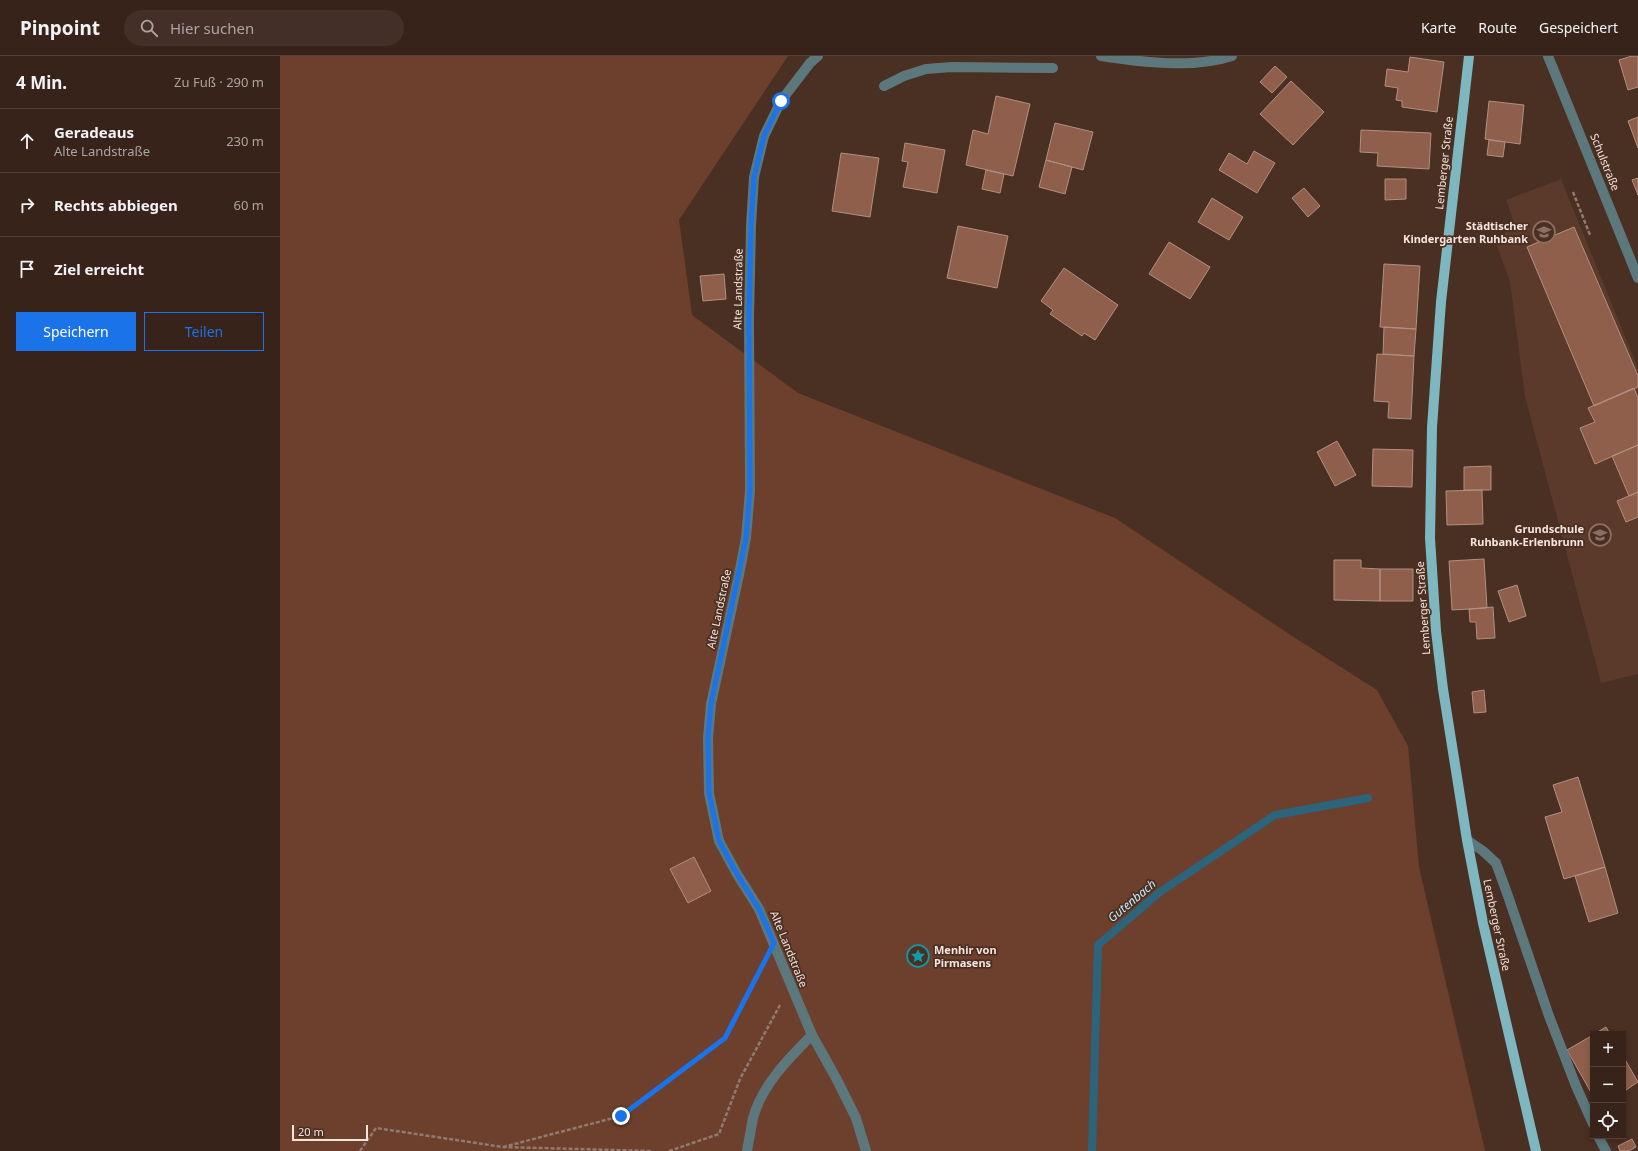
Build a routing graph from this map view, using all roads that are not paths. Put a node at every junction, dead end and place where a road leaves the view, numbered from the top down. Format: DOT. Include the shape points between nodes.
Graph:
graph roads {
  1 [pos="818,56"];
  2 [pos="1101,56"];
  3 [pos="1232,56"];
  4 [pos="1469,56"];
  5 [pos="1548,56"];
  6 [pos="1053,68"];
  7 [pos="884,86"];
  8 [pos="1638,278"];
  9 [pos="1467,840"];
  10 [pos="812,1035"];
  11 [pos="1590,1117"];
  12 [pos="1600,1139"];
  13 [pos="747,1151"];
  14 [pos="866,1151"];
  15 [pos="1536,1151"];
  16 [pos="1606,1151"];
  1 -- 10 [label="street, Alte Landstraße" via="781,101 764,136 754,177 749,319 750,490 746,538 711,704 708,738 709,793 719,841 759,909"];
  2 -- 3 [label="street" via="1134,61 1204,62"];
  4 -- 9 [label="main road, Lemberger Straße" via="1441,302 1432,427 1430,538 1442,682"];
  5 -- 8 [label="street, Schulstraße"];
  6 -- 7 [label="street" via="926,69"];
  9 -- 11 [label="street" via="1496,863 1549,1016"];
  9 -- 15 [label="main road, Lemberger Straße" via="1483,923"];
  10 -- 13 [label="street" via="777,1073 761,1096"];
  10 -- 14 [label="street, Alte Landstraße" via="856,1118"];
  12 -- 16 [label="street"];
}
